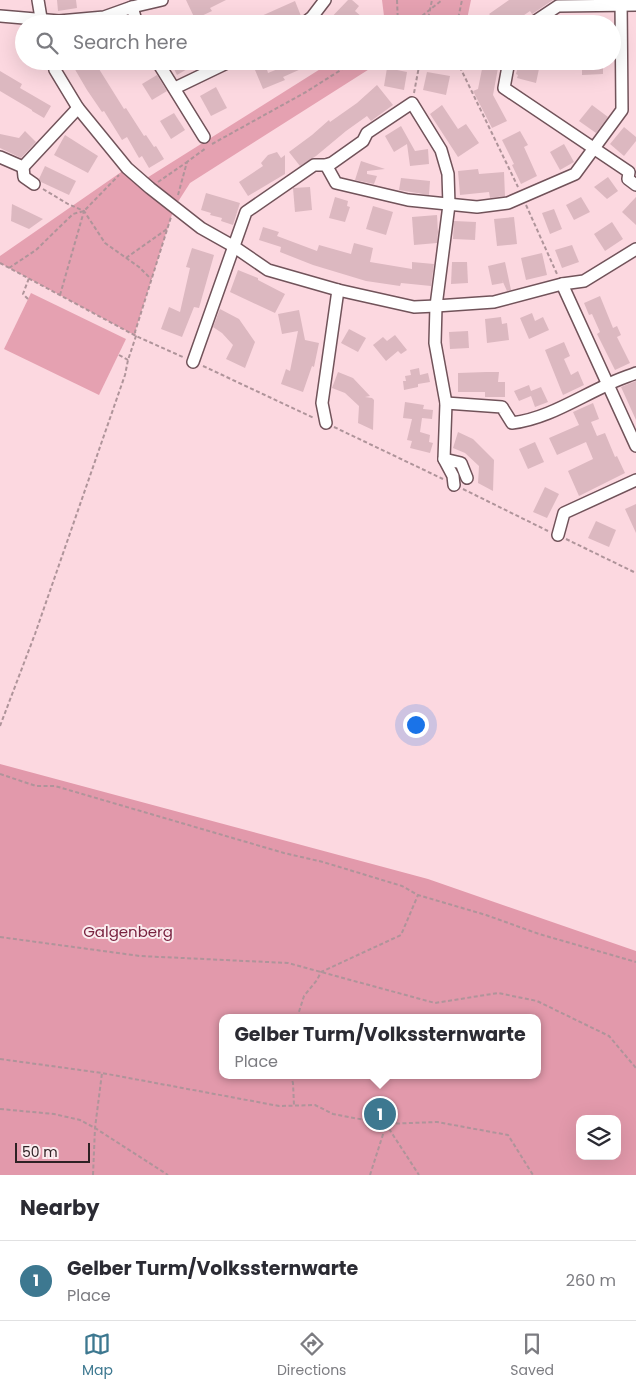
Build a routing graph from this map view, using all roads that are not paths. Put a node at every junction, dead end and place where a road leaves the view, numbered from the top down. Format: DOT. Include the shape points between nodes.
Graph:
graph roads {
  1 [pos="38,0"];
  2 [pos="162,0"];
  3 [pos="325,0"];
  4 [pos="621,3"];
  5 [pos="636,6"];
  6 [pos="132,7"];
  7 [pos="41,15"];
  8 [pos="110,15"];
  9 [pos="134,15"];
  10 [pos="314,15"];
  11 [pos="544,15"];
  12 [pos="0,16"];
  13 [pos="15,18"];
  14 [pos="55,70"];
  15 [pos="163,70"];
  16 [pos="212,70"];
  17 [pos="507,70"];
  18 [pos="175,88"];
  19 [pos="78,108"];
  20 [pos="204,137"];
  21 [pos="595,149"];
  22 [pos="0,157"];
  23 [pos="326,165"];
  24 [pos="23,167"];
  25 [pos="34,184"];
  26 [pos="636,186"];
  27 [pos="449,205"];
  28 [pos="233,246"];
  29 [pos="636,248"];
  30 [pos="562,284"];
  31 [pos="338,290"];
  32 [pos="436,306"];
  33 [pos="193,362"];
  34 [pos="636,373"];
  35 [pos="608,384"];
  36 [pos="446,403"];
  37 [pos="326,423"];
  38 [pos="636,446"];
  39 [pos="444,459"];
  40 [pos="467,478"];
  41 [pos="636,480"];
  42 [pos="454,485"];
  43 [pos="558,535"];
  1 -- 7 [label="street"];
  2 -- 6 [label="street"];
  3 -- 10 [label="street"];
  4 -- 5 [label="street"];
  4 -- 11 [label="street" via="558,6"];
  4 -- 21 [label="street" via="622,110"];
  6 -- 8 [label="street"];
  6 -- 9 [label="street"];
  12 -- 13 [label="street"];
  14 -- 19 [label="street"];
  15 -- 18 [label="street"];
  16 -- 18 [label="street"];
  17 -- 21 [label="street" via="504,88"];
  18 -- 20 [label="street"];
  19 -- 24 [label="street"];
  19 -- 28 [label="street" via="127,168 201,228"];
  21 -- 26 [label="street" via="629,172 628,179"];
  21 -- 27 [label="street" via="575,174 508,203 478,207"];
  22 -- 24 [label="street"];
  23 -- 27 [label="street" via="336,183 408,200"];
  23 -- 27 [label="street" via="363,141 367,132 412,103 441,150 448,174"];
  23 -- 28 [label="street" via="314,165 246,212"];
  24 -- 25 [label="street" via="24,177"];
  27 -- 32 [label="street"];
  28 -- 31 [label="street" via="268,270"];
  28 -- 33 [label="street"];
  29 -- 30 [label="street" via="584,281"];
  30 -- 32 [label="street" via="494,302"];
  30 -- 35 [label="street"];
  31 -- 32 [label="street" via="414,307"];
  31 -- 37 [label="street" via="322,403"];
  32 -- 36 [label="street" via="435,344"];
  34 -- 35 [label="street"];
  35 -- 36 [label="street" via="546,414 512,424 502,408"];
  35 -- 38 [label="street"];
  36 -- 39 [label="street"];
  39 -- 40 [label="street" via="461,463"];
  39 -- 42 [label="street"];
  41 -- 43 [label="street" via="564,513"];
}
